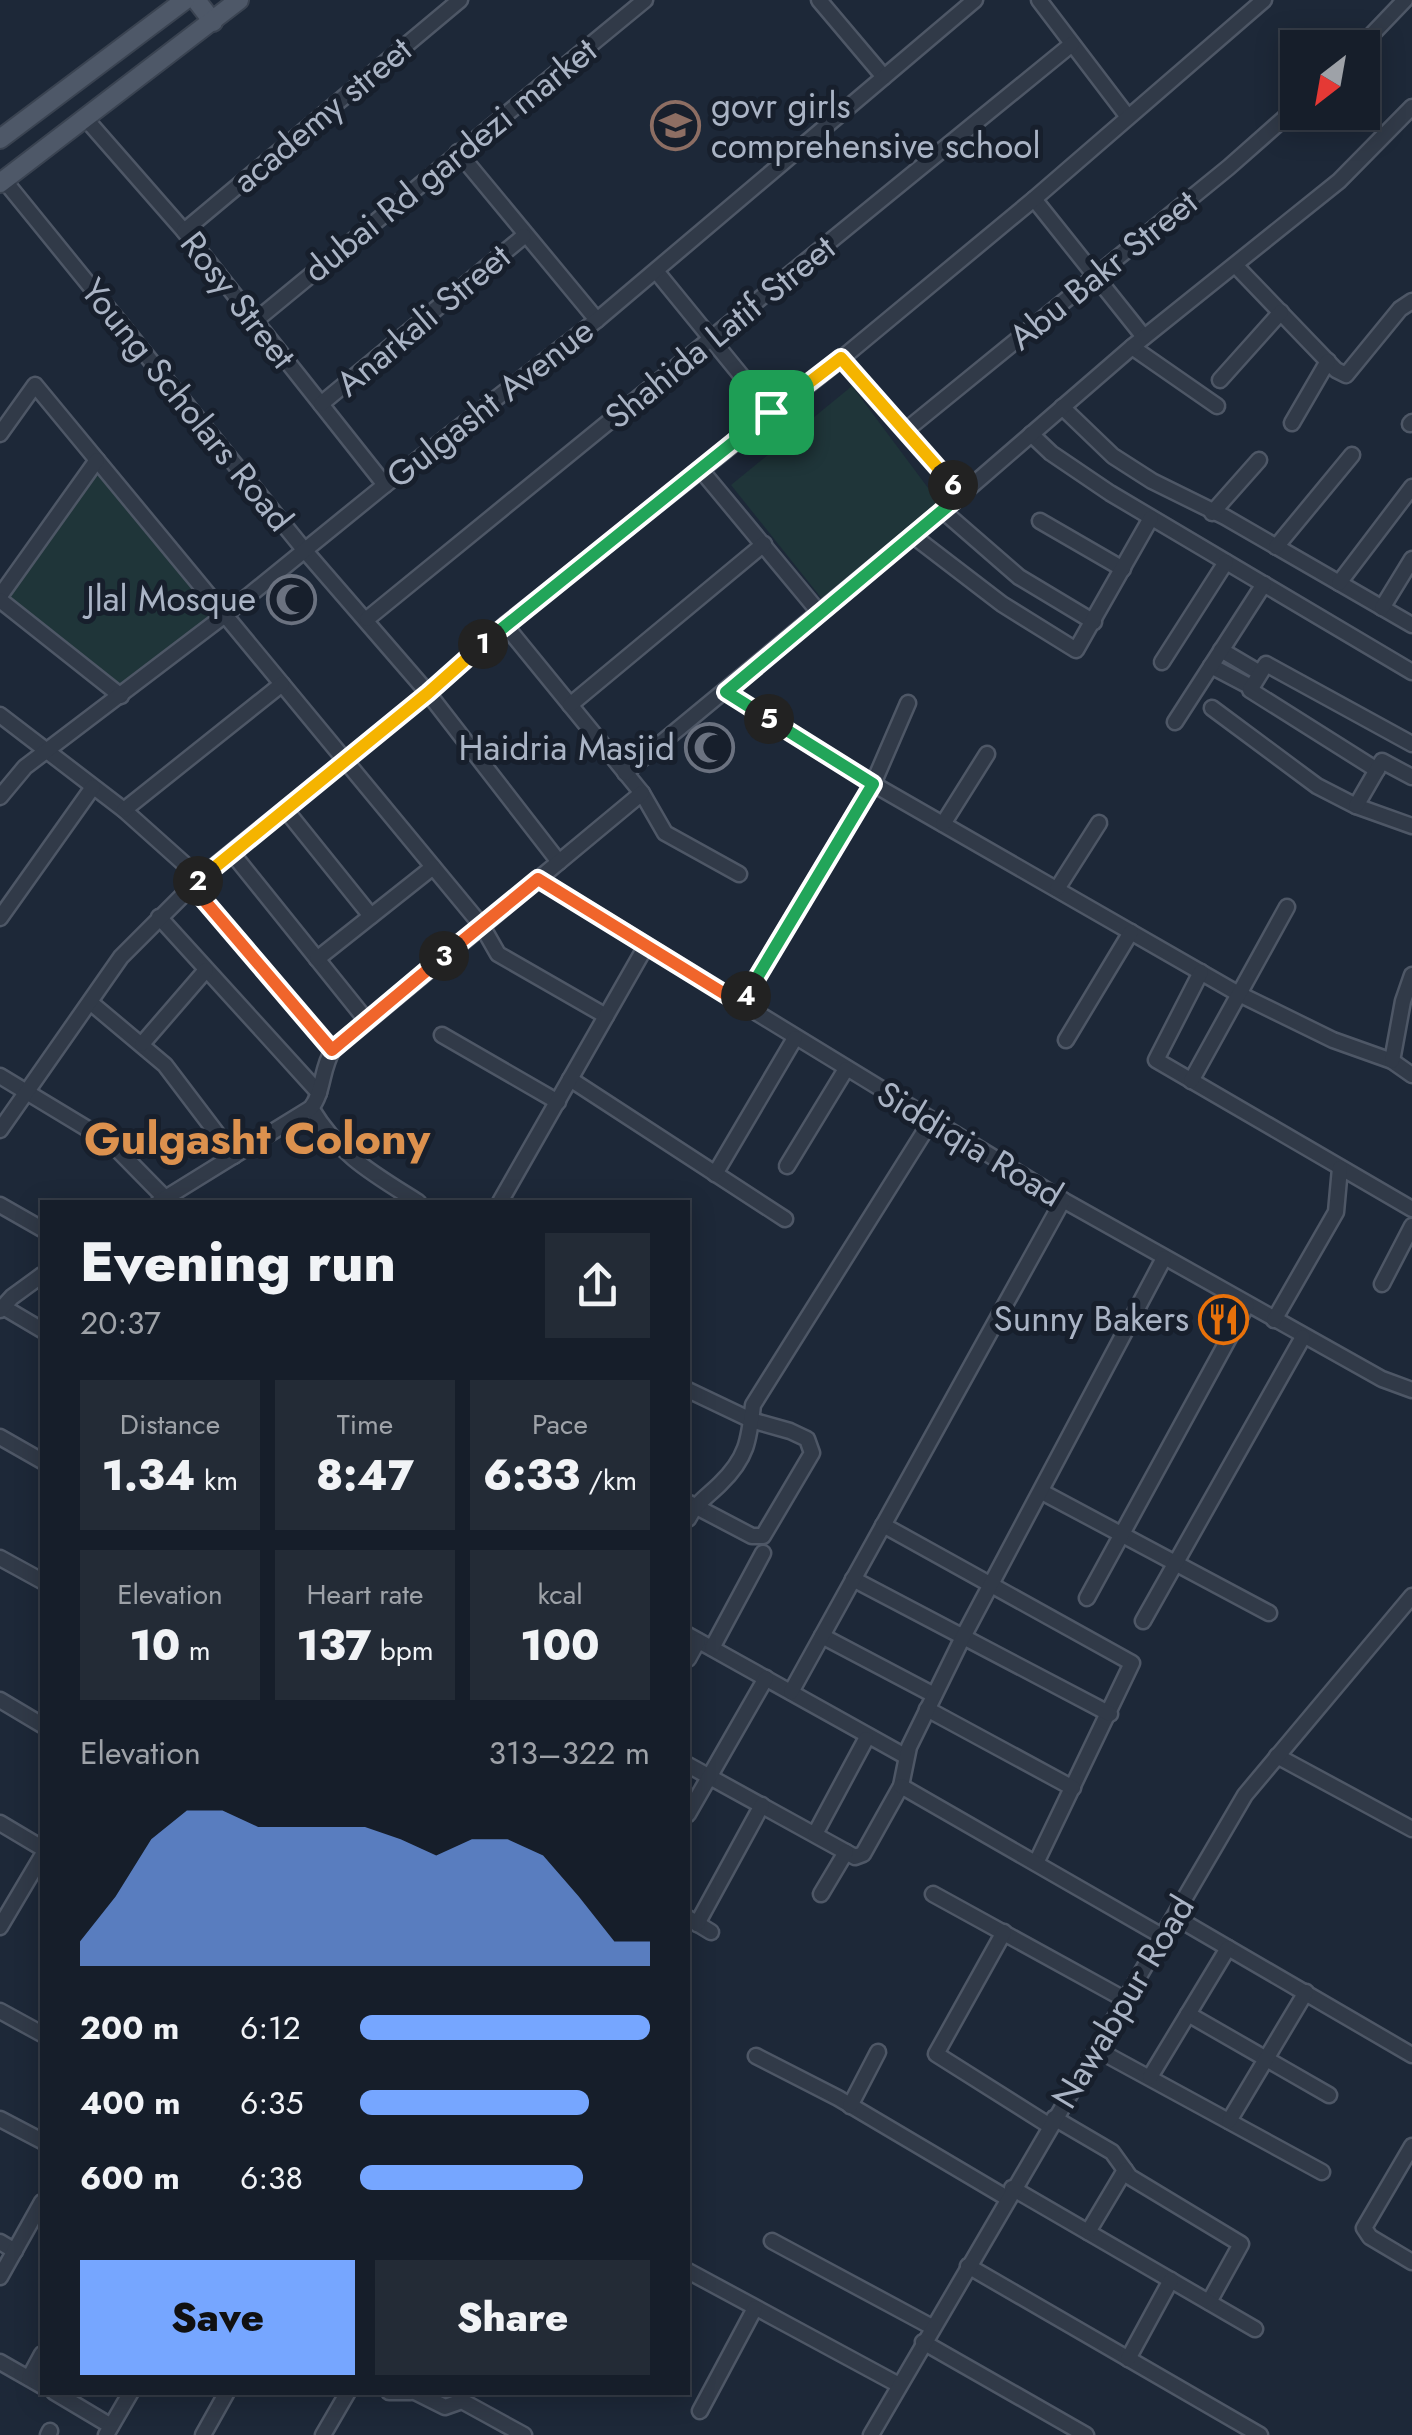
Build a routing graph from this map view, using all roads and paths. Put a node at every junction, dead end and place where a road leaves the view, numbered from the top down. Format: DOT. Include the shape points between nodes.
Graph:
graph roads {
  1 [pos="185,0"];
  2 [pos="196,0"];
  3 [pos="239,0"];
  4 [pos="460,0"];
  5 [pos="645,0"];
  6 [pos="819,0"];
  7 [pos="975,0"];
  8 [pos="1039,0"];
  9 [pos="1264,0"];
  10 [pos="1405,0"];
  11 [pos="212,22"];
  12 [pos="1376,30"];
  13 [pos="1072,44"];
  14 [pos="884,78"];
  15 [pos="1412,107"];
  16 [pos="1128,116"];
  17 [pos="86,119"];
  18 [pos="1280,122"];
  19 [pos="0,139"];
  20 [pos="458,152"];
  21 [pos="2,181"];
  22 [pos="1034,199"];
  23 [pos="184,231"];
  24 [pos="524,236"];
  25 [pos="1235,265"];
  26 [pos="656,270"];
  27 [pos="1096,276"];
  28 [pos="1412,301"];
  29 [pos="1281,312"];
  30 [pos="597,320"];
  31 [pos="256,321"];
  32 [pos="712,339"];
  33 [pos="1138,342"];
  34 [pos="841,358"];
  35 [pos="1328,362"];
  36 [pos="1220,380"];
  37 [pos="321,404"];
  38 [pos="1217,406"];
  39 [pos="1062,407"];
  40 [pos="771,412"];
  41 [pos="1292,423"];
  42 [pos="905,431"];
  43 [pos="0,434"];
  44 [pos="1031,434"];
  45 [pos="1352,455"];
  46 [pos="97,460"];
  47 [pos="1259,460"];
  48 [pos="702,470"];
  49 [pos="385,485"];
  50 [pos="1412,487"];
  51 [pos="961,495"];
  52 [pos="942,510"];
  53 [pos="1212,513"];
  54 [pos="1151,518"];
  55 [pos="1040,520"];
  56 [pos="912,534"];
  57 [pos="764,544"];
  58 [pos="1276,547"];
  59 [pos="306,552"];
  60 [pos="1412,559"];
  61 [pos="1226,562"];
  62 [pos="1123,569"];
  63 [pos="1339,583"];
  64 [pos="1264,584"];
  65 [pos="0,598"];
  66 [pos="1382,608"];
  67 [pos="818,611"];
  68 [pos="225,616"];
  69 [pos="367,619"];
  70 [pos="1094,622"];
  71 [pos="505,625"];
  72 [pos="1412,625"];
  73 [pos="1221,650"];
  74 [pos="1162,662"];
  75 [pos="1211,666"];
  76 [pos="1412,672"];
  77 [pos="1255,680"];
  78 [pos="282,684"];
  79 [pos="726,692"];
  80 [pos="428,693"];
  81 [pos="121,696"];
  82 [pos="908,702"];
  83 [pos="570,704"];
  84 [pos="1212,708"];
  85 [pos="0,714"];
  86 [pos="1176,722"];
  87 [pos="1412,744"];
  88 [pos="47,750"];
  89 [pos="987,754"];
  90 [pos="344,760"];
  91 [pos="1376,770"];
  92 [pos="625,773"];
  93 [pos="1412,778"];
  94 [pos="873,784"];
  95 [pos="93,787"];
  96 [pos="642,793"];
  97 [pos="0,797"];
  98 [pos="1356,806"];
  99 [pos="285,809"];
  100 [pos="124,810"];
  101 [pos="1099,823"];
  102 [pos="944,824"];
  103 [pos="1412,826"];
  104 [pos="232,853"];
  105 [pos="559,862"];
  106 [pos="433,867"];
  107 [pos="739,874"];
  108 [pos="538,879"];
  109 [pos="196,882"];
  110 [pos="1057,890"];
  111 [pos="1287,907"];
  112 [pos="3,908"];
  113 [pos="371,916"];
  114 [pos="159,918"];
  115 [pos="482,926"];
  116 [pos="1130,932"];
  117 [pos="646,946"];
  118 [pos="317,959"];
  119 [pos="206,970"];
  120 [pos="1201,972"];
  121 [pos="1412,974"];
  122 [pos="1237,993"];
  123 [pos="90,1002"];
  124 [pos="741,1004"];
  125 [pos="606,1016"];
  126 [pos="367,1022"];
  127 [pos="442,1036"];
  128 [pos="795,1038"];
  129 [pos="1066,1040"];
  130 [pos="142,1044"];
  131 [pos="332,1050"];
  132 [pos="1392,1062"];
  133 [pos="846,1069"];
  134 [pos="1412,1075"];
  135 [pos="0,1076"];
  136 [pos="570,1079"];
  137 [pos="1191,1081"];
  138 [pos="26,1092"];
  139 [pos="319,1094"];
  140 [pos="558,1102"];
  141 [pos="311,1108"];
  142 [pos="932,1121"];
  143 [pos="0,1130"];
  144 [pos="234,1156"];
  145 [pos="788,1166"];
  146 [pos="1340,1168"];
  147 [pos="715,1174"];
  148 [pos="162,1200"];
  149 [pos="167,1200"];
  150 [pos="415,1200"];
  151 [pos="501,1200"];
  152 [pos="1064,1200"];
  153 [pos="0,1205"];
  154 [pos="1412,1209"];
  155 [pos="785,1220"];
  156 [pos="1412,1226"];
  157 [pos="40,1228"];
  158 [pos="1164,1258"];
  159 [pos="40,1276"];
  160 [pos="1382,1284"];
  161 [pos="4,1301"];
  162 [pos="1247,1305"];
  163 [pos="1274,1320"];
  164 [pos="40,1328"];
  165 [pos="1303,1336"];
  166 [pos="1412,1390"];
  167 [pos="690,1391"];
  168 [pos="751,1420"];
  169 [pos="0,1437"];
  170 [pos="40,1460"];
  171 [pos="1042,1492"];
  172 [pos="690,1509"];
  173 [pos="883,1525"];
  174 [pos="1122,1534"];
  175 [pos="763,1553"];
  176 [pos="0,1558"];
  177 [pos="1176,1563"];
  178 [pos="853,1579"];
  179 [pos="40,1580"];
  180 [pos="991,1584"];
  181 [pos="1412,1596"];
  182 [pos="1087,1598"];
  183 [pos="1269,1612"];
  184 [pos="1144,1620"];
  185 [pos="822,1636"];
  186 [pos="963,1637"];
  187 [pos="699,1641"];
  188 [pos="766,1678"];
  189 [pos="791,1692"];
  190 [pos="0,1700"];
  191 [pos="931,1702"];
  192 [pos="1110,1714"];
  193 [pos="40,1724"];
  194 [pos="866,1739"];
  195 [pos="906,1756"];
  196 [pos="1277,1756"];
  197 [pos="690,1766"];
  198 [pos="710,1777"];
  199 [pos="901,1786"];
  200 [pos="1073,1788"];
  201 [pos="762,1805"];
  202 [pos="690,1811"];
  203 [pos="0,1824"];
  204 [pos="1412,1828"];
  205 [pos="816,1834"];
  206 [pos="40,1847"];
  207 [pos="846,1852"];
  208 [pos="40,1859"];
  209 [pos="1036,1863"];
  210 [pos="821,1894"];
  211 [pos="933,1894"];
  212 [pos="1175,1917"];
  213 [pos="699,1925"];
  214 [pos="0,1927"];
  215 [pos="1004,1932"];
  216 [pos="1162,1936"];
  217 [pos="1228,1948"];
  218 [pos="1306,1992"];
  219 [pos="1124,1999"];
  220 [pos="0,2012"];
  221 [pos="1188,2014"];
  222 [pos="40,2033"];
  223 [pos="1096,2049"];
  224 [pos="878,2052"];
  225 [pos="1412,2054"];
  226 [pos="756,2056"];
  227 [pos="1266,2059"];
  228 [pos="1150,2077"];
  229 [pos="1328,2095"];
  230 [pos="850,2106"];
  231 [pos="0,2118"];
  232 [pos="1230,2121"];
  233 [pos="1052,2122"];
  234 [pos="40,2140"];
  235 [pos="1412,2146"];
  236 [pos="1125,2170"];
  237 [pos="1322,2172"];
  238 [pos="1009,2193"];
  239 [pos="40,2206"];
  240 [pos="1088,2232"];
  241 [pos="772,2241"];
  242 [pos="0,2242"];
  243 [pos="15,2251"];
  244 [pos="1412,2262"];
  245 [pos="968,2266"];
  246 [pos="690,2272"];
  247 [pos="0,2277"];
  248 [pos="1171,2280"];
  249 [pos="1208,2302"];
  250 [pos="755,2308"];
  251 [pos="932,2327"];
  252 [pos="1255,2329"];
  253 [pos="923,2342"];
  254 [pos="1128,2358"];
  255 [pos="0,2362"];
  256 [pos="36,2382"];
  257 [pos="899,2385"];
  258 [pos="58,2395"];
  259 [pos="129,2395"];
  260 [pos="225,2395"];
  261 [pos="346,2395"];
  262 [pos="419,2395"];
  263 [pos="700,2411"];
  264 [pos="109,2430"];
  265 [pos="203,2435"];
  266 [pos="323,2435"];
  267 [pos="524,2435"];
  268 [pos="871,2435"];
  269 [pos="1086,2435"];
  270 [pos="1260,2435"];
  1 -- 19 [label="main road"];
  2 -- 11 [label="main road"];
  3 -- 11 [label="main road"];
  4 -- 23 [label="street, academy street"];
  5 -- 20 [label="street, dubai Rd gardezi market"];
  6 -- 14 [label="street"];
  7 -- 14 [label="street, Gulgasht Avenue"];
  8 -- 13 [label="street"];
  9 -- 16 [label="street"];
  10 -- 12 [label="street"];
  11 -- 17 [label="main road"];
  13 -- 16 [label="street"];
  13 -- 32 [label="street, Shahida Latif Street"];
  14 -- 26 [label="street, Gulgasht Avenue"];
  15 -- 25 [label="street" via="1340,181"];
  16 -- 22 [label="street"];
  17 -- 21 [label="main road"];
  17 -- 23 [label="street, Rosy Street"];
  18 -- 27 [label="street, Abu Bakr Street"];
  20 -- 24 [label="street"];
  20 -- 31 [label="street, dubai Rd gardezi market"];
  21 -- 59 [label="street, Young Scholars Road"];
  22 -- 27 [label="street"];
  22 -- 34 [label="street"];
  23 -- 31 [label="street, Rosy Street"];
  24 -- 30 [label="street"];
  24 -- 37 [label="street, Anarkali Street"];
  25 -- 29 [label="street"];
  25 -- 33 [label="street"];
  26 -- 30 [label="street, Gulgasht Avenue"];
  26 -- 32 [label="street"];
  27 -- 33 [label="street"];
  27 -- 42 [label="street, Abu Bakr Street"];
  28 -- 35 [label="street" via="1352,371 1340,374"];
  29 -- 35 [label="street"];
  29 -- 36 [label="street"];
  30 -- 49 [label="street, Gulgasht Avenue"];
  31 -- 37 [label="street, Rosy Street"];
  32 -- 40 [label="street"];
  32 -- 69 [label="street, Shahida Latif Street"];
  33 -- 38 [label="street"];
  33 -- 39 [label="street"];
  34 -- 40 [label="street"];
  34 -- 42 [label="street"];
  35 -- 41 [label="street"];
  37 -- 49 [label="street, Rosy Street"];
  39 -- 44 [label="street"];
  39 -- 53 [label="street" via="1113,456"];
  40 -- 48 [label="street"];
  42 -- 51 [label="street"];
  43 -- 46 [label="street" via="35,386"];
  44 -- 51 [label="street"];
  44 -- 54 [label="street"];
  45 -- 58 [label="street"];
  46 -- 65 [label="street"];
  46 -- 68 [label="street"];
  47 -- 53 [label="street"];
  48 -- 57 [label="street"];
  48 -- 71 [label="street"];
  49 -- 59 [label="street, Gulgasht Avenue"];
  50 -- 63 [label="street"];
  51 -- 52 [label="street"];
  52 -- 56 [label="street"];
  52 -- 70 [label="street" via="1018,577"];
  53 -- 58 [label="street"];
  54 -- 61 [label="street"];
  54 -- 62 [label="street"];
  55 -- 62 [label="street"];
  56 -- 67 [label="street"];
  56 -- 70 [label="street" via="1073,650"];
  57 -- 67 [label="street"];
  57 -- 83 [label="street"];
  58 -- 63 [label="street"];
  59 -- 68 [label="street, Gulgasht Avenue"];
  59 -- 69 [label="street, Young Scholars Road"];
  60 -- 66 [label="street"];
  61 -- 64 [label="street"];
  61 -- 74 [label="street"];
  62 -- 70 [label="street"];
  63 -- 66 [label="street"];
  64 -- 73 [label="street"];
  64 -- 76 [label="street"];
  65 -- 81 [label="street"];
  66 -- 72 [label="street"];
  67 -- 79 [label="street"];
  68 -- 78 [label="street"];
  68 -- 81 [label="street, Gulgasht Avenue"];
  69 -- 80 [label="street, Young Scholars Road"];
  71 -- 80 [label="street"];
  71 -- 83 [label="street"];
  73 -- 75 [label="street"];
  73 -- 77 [label="street"];
  75 -- 77 [label="street"];
  75 -- 86 [label="street"];
  77 -- 87 [label="street" via="1268,664"];
  77 -- 91 [label="street" via="1251,691"];
  78 -- 90 [label="street"];
  78 -- 100 [label="street"];
  79 -- 92 [label="street"];
  79 -- 94 [label="street"];
  80 -- 90 [label="street"];
  80 -- 105 [label="street, Young Scholars Road"];
  81 -- 88 [label="street, Gulgasht Avenue"];
  82 -- 94 [label="street"];
  83 -- 92 [label="street"];
  84 -- 98 [label="street"];
  85 -- 88 [label="street"];
  88 -- 95 [label="street"];
  88 -- 97 [label="street, Gulgasht Avenue"];
  89 -- 102 [label="street"];
  90 -- 99 [label="street"];
  90 -- 106 [label="street"];
  91 -- 93 [label="street" via="1382,761"];
  91 -- 98 [label="street"];
  92 -- 96 [label="street"];
  94 -- 102 [label="street"];
  94 -- 124 [label="street"];
  95 -- 100 [label="street"];
  95 -- 112 [label="street"];
  96 -- 105 [label="street"];
  96 -- 107 [label="street" via="665,833"];
  98 -- 103 [label="street"];
  99 -- 104 [label="street"];
  99 -- 113 [label="street"];
  100 -- 109 [label="street"];
  101 -- 110 [label="street"];
  102 -- 110 [label="street"];
  104 -- 109 [label="street"];
  104 -- 118 [label="street"];
  105 -- 108 [label="street"];
  106 -- 113 [label="street"];
  106 -- 115 [label="street"];
  108 -- 115 [label="street"];
  108 -- 117 [label="street, Siddiqia Road"];
  109 -- 114 [label="street"];
  109 -- 131 [label="street"];
  110 -- 116 [label="street"];
  111 -- 122 [label="street"];
  113 -- 118 [label="street"];
  114 -- 119 [label="street"];
  114 -- 123 [label="street"];
  115 -- 125 [label="street" via="498,954"];
  115 -- 126 [label="street"];
  116 -- 120 [label="street"];
  116 -- 129 [label="street"];
  117 -- 124 [label="street, Siddiqia Road"];
  117 -- 125 [label="street"];
  118 -- 126 [label="street"];
  119 -- 130 [label="street"];
  119 -- 139 [label="street"];
  120 -- 122 [label="street"];
  120 -- 137 [label="street" via="1155,1059"];
  121 -- 132 [label="street"];
  122 -- 132 [label="street"];
  122 -- 137 [label="street"];
  123 -- 130 [label="street"];
  123 -- 138 [label="street"];
  124 -- 128 [label="street, Siddiqia Road"];
  125 -- 136 [label="street"];
  126 -- 131 [label="street"];
  127 -- 140 [label="street"];
  128 -- 133 [label="street, Siddiqia Road"];
  128 -- 147 [label="street"];
  130 -- 144 [label="street" via="166,1065"];
  131 -- 139 [label="street"];
  132 -- 134 [label="street"];
  133 -- 142 [label="street, Siddiqia Road"];
  133 -- 145 [label="street"];
  135 -- 138 [label="street"];
  136 -- 140 [label="street"];
  136 -- 147 [label="street"];
  137 -- 146 [label="street"];
  138 -- 143 [label="street"];
  138 -- 148 [label="street" via="110,1142"];
  139 -- 141 [label="street"];
  140 -- 151 [label="street"];
  141 -- 144 [label="street"];
  141 -- 150 [label="street" via="348,1158"];
  142 -- 152 [label="street, Siddiqia Road"];
  142 -- 168 [label="street" via="752,1405"];
  144 -- 149 [label="street"];
  146 -- 154 [label="street"];
  146 -- 163 [label="street" via="1336,1212"];
  147 -- 155 [label="street"];
  152 -- 158 [label="street, Siddiqia Road"];
  152 -- 173 [label="street"];
  153 -- 157 [label="street"];
  156 -- 160 [label="street"];
  158 -- 162 [label="street, Siddiqia Road"];
  158 -- 171 [label="street"];
  159 -- 161 [label="street"];
  161 -- 164 [label="street"];
  162 -- 163 [label="street, Siddiqia Road"];
  162 -- 174 [label="street"];
  163 -- 165 [label="street, Siddiqia Road"];
  165 -- 166 [label="street, Siddiqia Road"];
  165 -- 177 [label="street"];
  167 -- 168 [label="street"];
  168 -- 172 [label="street" via="730,1474"];
  168 -- 172 [label="street" via="790,1431 812,1447 766,1533 752,1536"];
  169 -- 170 [label="street"];
  171 -- 174 [label="street"];
  171 -- 180 [label="street"];
  173 -- 178 [label="street"];
  173 -- 180 [label="street"];
  174 -- 177 [label="street"];
  174 -- 182 [label="street"];
  175 -- 187 [label="street"];
  176 -- 179 [label="street"];
  177 -- 183 [label="street"];
  177 -- 184 [label="street"];
  178 -- 185 [label="street"];
  178 -- 186 [label="street"];
  180 -- 186 [label="street"];
  180 -- 192 [label="street" via="1132,1662"];
  181 -- 196 [label="street, Nawabpur Road"];
  185 -- 189 [label="street"];
  185 -- 191 [label="street"];
  186 -- 191 [label="street"];
  186 -- 192 [label="street"];
  187 -- 188 [label="street"];
  188 -- 189 [label="street"];
  188 -- 198 [label="street"];
  189 -- 195 [label="street"];
  190 -- 193 [label="street"];
  191 -- 195 [label="street"];
  191 -- 200 [label="street"];
  192 -- 200 [label="street"];
  194 -- 205 [label="street"];
  195 -- 199 [label="street"];
  196 -- 204 [label="street"];
  196 -- 212 [label="street, Nawabpur Road" via="1222,1828"];
  197 -- 198 [label="street"];
  198 -- 201 [label="street"];
  198 -- 202 [label="street"];
  199 -- 207 [label="street" via="864,1854"];
  199 -- 209 [label="street"];
  200 -- 209 [label="street"];
  201 -- 205 [label="street"];
  201 -- 213 [label="street"];
  203 -- 206 [label="street"];
  205 -- 207 [label="street"];
  207 -- 210 [label="street"];
  208 -- 214 [label="street"];
  209 -- 216 [label="street"];
  211 -- 215 [label="street"];
  212 -- 216 [label="street, Nawabpur Road"];
  212 -- 217 [label="street"];
  215 -- 219 [label="street"];
  215 -- 233 [label="street" via="936,2054"];
  216 -- 219 [label="street, Nawabpur Road"];
  217 -- 218 [label="street"];
  217 -- 221 [label="street"];
  218 -- 225 [label="street"];
  218 -- 227 [label="street"];
  219 -- 223 [label="street, Nawabpur Road"];
  220 -- 222 [label="street"];
  221 -- 227 [label="street"];
  221 -- 228 [label="street"];
  223 -- 228 [label="street"];
  223 -- 233 [label="street, Nawabpur Road"];
  224 -- 230 [label="street"];
  226 -- 230 [label="street"];
  227 -- 229 [label="street"];
  227 -- 232 [label="street"];
  228 -- 232 [label="street"];
  230 -- 238 [label="street"];
  231 -- 234 [label="street"];
  232 -- 237 [label="street"];
  233 -- 236 [label="street" via="1112,2152"];
  233 -- 238 [label="street, Nawabpur Road"];
  235 -- 244 [label="street" via="1364,2228"];
  236 -- 240 [label="street"];
  236 -- 249 [label="street" via="1241,2244"];
  238 -- 240 [label="street"];
  238 -- 245 [label="street, Nawabpur Road"];
  239 -- 243 [label="street"];
  240 -- 248 [label="street"];
  241 -- 251 [label="street"];
  242 -- 243 [label="street"];
  243 -- 247 [label="street"];
  245 -- 251 [label="street, Nawabpur Road"];
  245 -- 254 [label="street"];
  246 -- 250 [label="street"];
  248 -- 249 [label="street"];
  248 -- 254 [label="street"];
  249 -- 252 [label="street"];
  250 -- 257 [label="street"];
  250 -- 263 [label="street"];
  251 -- 253 [label="street, Nawabpur Road"];
  253 -- 257 [label="street, Nawabpur Road"];
  253 -- 269 [label="street"];
  254 -- 270 [label="street"];
  255 -- 256 [label="street"];
  257 -- 268 [label="street, Nawabpur Road"];
  258 -- 264 [label="street"];
  259 -- 264 [label="street"];
  260 -- 265 [label="street"];
  261 -- 266 [label="street"];
  262 -- 267 [label="street" via="445,2407 462,2401"];
}
